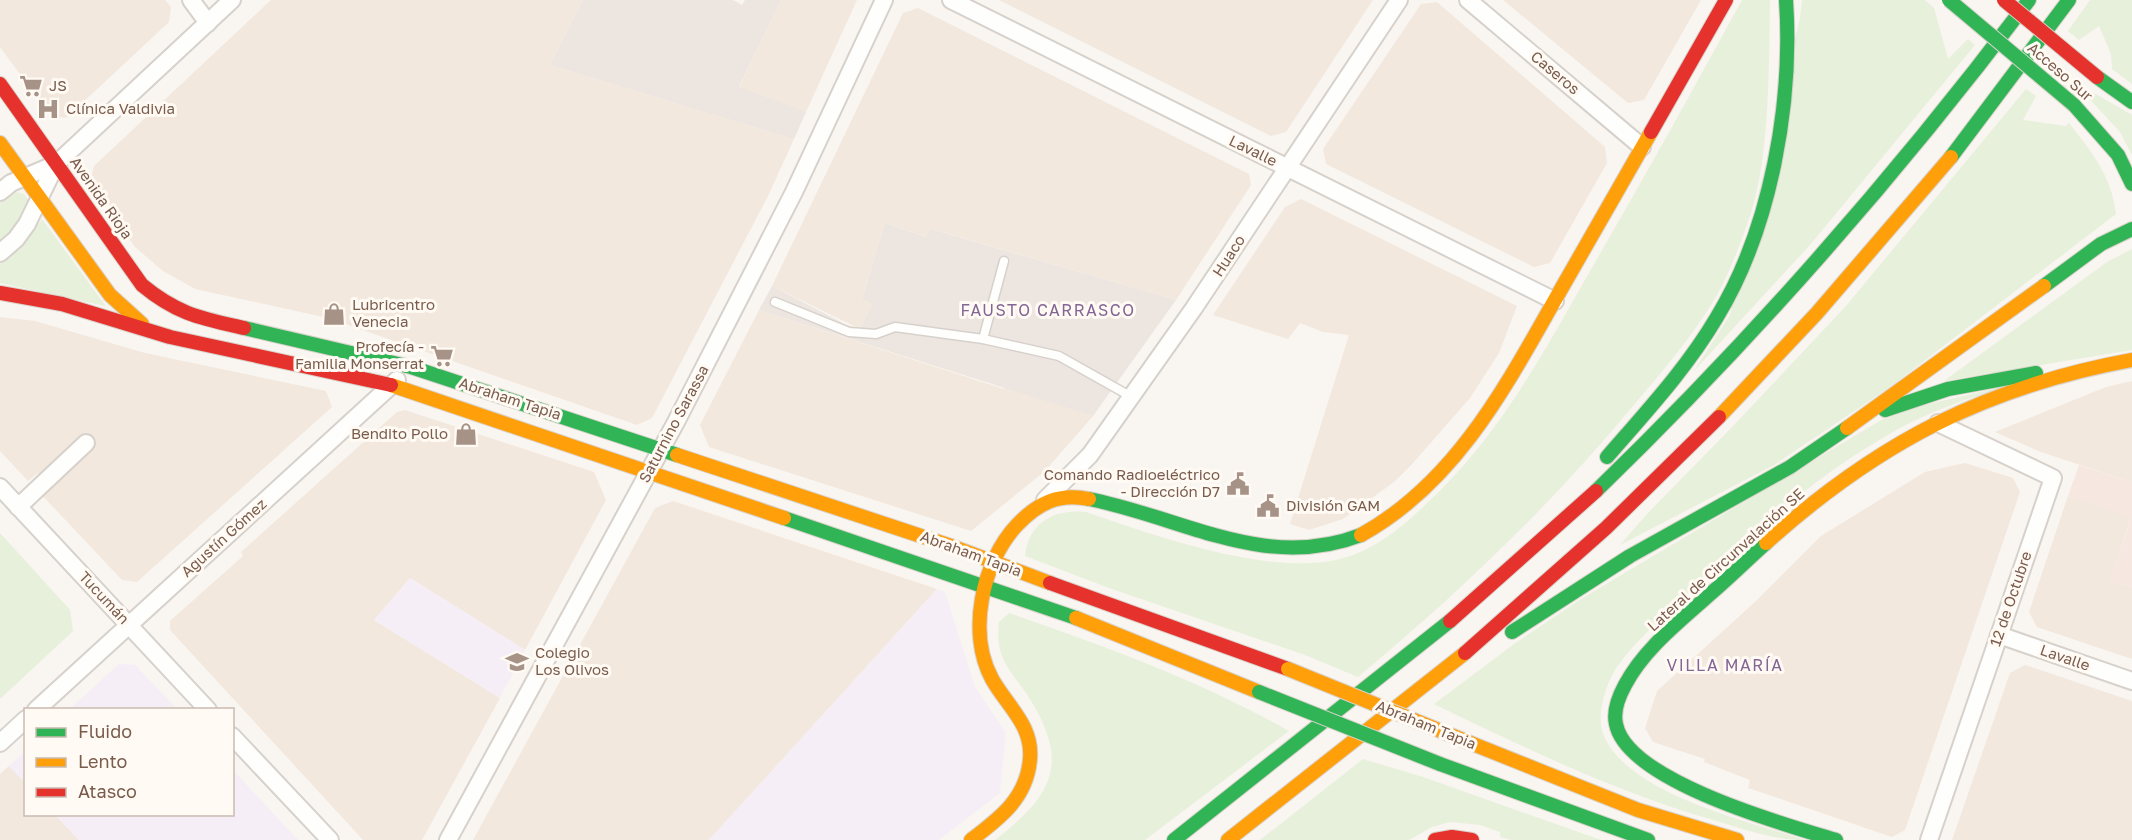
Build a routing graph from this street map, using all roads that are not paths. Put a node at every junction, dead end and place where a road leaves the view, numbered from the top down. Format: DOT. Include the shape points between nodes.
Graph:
graph roads {
  1 [pos="191,0"];
  2 [pos="232,0"];
  3 [pos="884,0"];
  4 [pos="951,0"];
  5 [pos="1399,0"];
  6 [pos="1468,0"];
  7 [pos="1726,0"];
  8 [pos="1786,0"];
  9 [pos="1949,0"];
  10 [pos="2004,0"];
  11 [pos="2029,0"];
  12 [pos="2069,0"];
  13 [pos="208,23"];
  14 [pos="0,84"];
  15 [pos="2132,102"];
  16 [pos="0,143"];
  17 [pos="1642,147"];
  18 [pos="56,164"];
  19 [pos="1286,167"];
  20 [pos="25,178"];
  21 [pos="2132,184"];
  22 [pos="0,192"];
  23 [pos="40,199"];
  24 [pos="2132,229"];
  25 [pos="0,253"];
  26 [pos="1004,261"];
  27 [pos="0,293"];
  28 [pos="776,302"];
  29 [pos="1555,302"];
  30 [pos="189,315"];
  31 [pos="170,337"];
  32 [pos="983,339"];
  33 [pos="2132,360"];
  34 [pos="411,367"];
  35 [pos="2085,369"];
  36 [pos="391,385"];
  37 [pos="1130,396"];
  38 [pos="1859,422"];
  39 [pos="1938,423"];
  40 [pos="86,443"];
  41 [pos="661,449"];
  42 [pos="649,472"];
  43 [pos="0,488"];
  44 [pos="1045,501"];
  45 [pos="18,507"];
  46 [pos="993,562"];
  47 [pos="984,585"];
  48 [pos="1453,620"];
  49 [pos="129,625"];
  50 [pos="1999,635"];
  51 [pos="2132,681"];
  52 [pos="1412,697"];
  53 [pos="38,708"];
  54 [pos="206,708"];
  55 [pos="24,721"];
  56 [pos="234,738"];
  57 [pos="0,743"];
  58 [pos="1239,790"];
  59 [pos="330,840"];
  60 [pos="448,840"];
  61 [pos="971,840"];
  62 [pos="1167,840"];
  63 [pos="1174,840"];
  64 [pos="1228,840"];
  65 [pos="1435,840"];
  66 [pos="1472,840"];
  67 [pos="1648,840"];
  68 [pos="1737,840"];
  69 [pos="1836,840"];
  70 [pos="1929,840"];
  1 -- 13 [label="street"];
  2 -- 13 [label="street"];
  3 -- 41 [label="street, Saturnino Sarassa" via="794,192"];
  4 -- 19 [label="street, Lavalle"];
  5 -- 19 [label="street, Huaco"];
  6 -- 17 [label="street, Caseros"];
  7 -- 17 [label="main road"];
  8 -- 48 [label="main road" via="1780,139 1769,197 1729,297 1696,348 1597,470"];
  9 -- 21 [label="main road, Acceso Sur, bridge" via="2074,105 2118,155"];
  10 -- 15 [label="main road, Acceso Sur, bridge"];
  11 -- 48 [label="main road" via="1913,149 1756,330 1594,493"];
  12 -- 52 [label="main road" via="1950,157 1850,276 1747,389 1582,550"];
  13 -- 18 [label="street"];
  14 -- 18 [label="main road, Avenida Rioja"];
  16 -- 20 [label="main road"];
  17 -- 29 [label="main road"];
  18 -- 20 [label="street"];
  18 -- 23 [label="street"];
  18 -- 30 [label="main road, Avenida Rioja" via="142,285 165,304"];
  19 -- 29 [label="street, Lavalle"];
  19 -- 37 [label="street, Huaco" via="1194,308"];
  20 -- 22 [label="street"];
  20 -- 23 [label="main road"];
  23 -- 25 [label="street" via="21,233"];
  23 -- 31 [label="main road" via="115,302 141,323"];
  24 -- 38 [label="main road" via="2101,244"];
  26 -- 32 [label="lane"];
  27 -- 31 [label="main road" via="52,302"];
  28 -- 32 [label="lane" via="849,332 876,334 895,327"];
  29 -- 44 [label="main road" via="1526,356 1471,437 1403,506 1352,539 1320,547 1286,548 1242,542 1095,500 1069,496"];
  30 -- 34 [label="main road, Abraham Tapia"];
  31 -- 36 [label="main road, Abraham Tapia"];
  32 -- 37 [label="lane" via="1059,356"];
  33 -- 35 [label="main road, Lateral de Circunvalación SE"];
  34 -- 36 [label="street, Agustín Gómez"];
  34 -- 41 [label="main road, Abraham Tapia"];
  35 -- 38 [label="main road" via="2021,374 1948,389"];
  35 -- 39 [label="main road, Lateral de Circunvalación SE" via="2030,385"];
  36 -- 42 [label="main road, Abraham Tapia"];
  36 -- 49 [label="street, Agustín Gómez"];
  37 -- 44 [label="street, Huaco" via="1090,455"];
  38 -- 52 [label="main road" via="1790,467 1630,556"];
  39 -- 50 [label="street, 12 de Octubre" via="2053,478"];
  39 -- 69 [label="main road, Lateral de Circunvalación SE" via="1868,462 1786,523 1644,657 1629,677 1616,712 1616,725 1630,750 1663,773 1744,811"];
  40 -- 45 [label="street"];
  41 -- 42 [label="street, Saturnino Sarassa"];
  41 -- 46 [label="main road, Abraham Tapia"];
  42 -- 47 [label="main road, Abraham Tapia"];
  42 -- 60 [label="street, Saturnino Sarassa"];
  43 -- 45 [label="street, Tucumán"];
  44 -- 46 [label="main road" via="1009,533"];
  45 -- 49 [label="street, Tucumán"];
  46 -- 47 [label="main road"];
  46 -- 68 [label="main road, Abraham Tapia, bridge" via="1288,669 1627,807"];
  47 -- 61 [label="main road" via="981,635 985,662 993,681 1026,729 1030,758 1026,780 1015,802"];
  47 -- 67 [label="main road, Abraham Tapia, bridge" via="1080,619 1440,764"];
  48 -- 58 [label="main road"];
  49 -- 53 [label="street, Agustín Gómez"];
  49 -- 54 [label="street, Tucumán"];
  50 -- 51 [label="street, Lavalle"];
  50 -- 70 [label="street, 12 de Octubre"];
  52 -- 64 [label="main road"];
  55 -- 57 [label="street"];
  56 -- 59 [label="street"];
  58 -- 62 [label="main road"];
  58 -- 63 [label="main road"];
  65 -- 66 [label="main road"];
}
